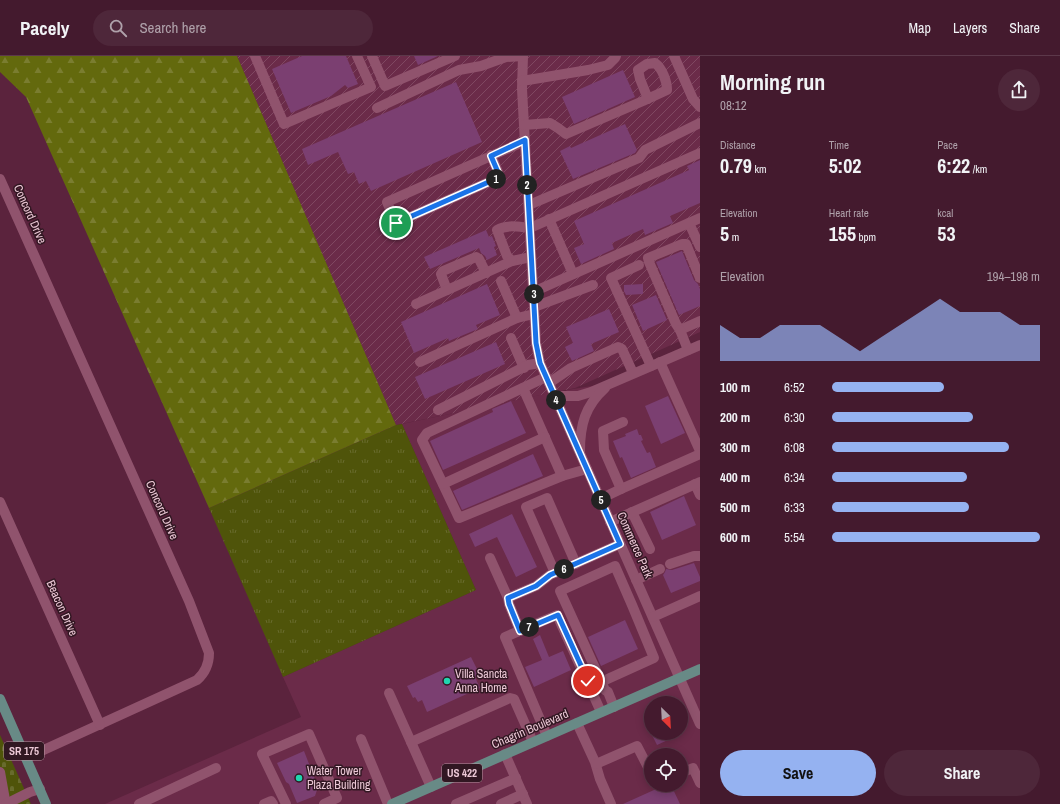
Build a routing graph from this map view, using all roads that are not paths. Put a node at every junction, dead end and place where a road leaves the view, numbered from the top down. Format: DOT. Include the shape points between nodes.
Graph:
graph roads {
  1 [pos="358,56"];
  2 [pos="372,56"];
  3 [pos="455,56"];
  4 [pos="523,56"];
  5 [pos="616,56"];
  6 [pos="674,56"];
  7 [pos="259,57"];
  8 [pos="522,81"];
  9 [pos="648,99"];
  10 [pos="700,107"];
  11 [pos="377,108"];
  12 [pos="700,123"];
  13 [pos="524,125"];
  14 [pos="525,140"];
  15 [pos="700,153"];
  16 [pos="491,156"];
  17 [pos="0,179"];
  18 [pos="529,205"];
  19 [pos="700,218"];
  20 [pos="549,219"];
  21 [pos="689,223"];
  22 [pos="530,228"];
  23 [pos="700,247"];
  24 [pos="532,257"];
  25 [pos="510,259"];
  26 [pos="639,265"];
  27 [pos="486,273"];
  28 [pos="573,274"];
  29 [pos="700,278"];
  30 [pos="501,281"];
  31 [pos="593,285"];
  32 [pos="447,290"];
  33 [pos="533,292"];
  34 [pos="416,304"];
  35 [pos="534,311"];
  36 [pos="517,318"];
  37 [pos="700,321"];
  38 [pos="680,330"];
  39 [pos="511,338"];
  40 [pos="700,345"];
  41 [pos="688,350"];
  42 [pos="420,362"];
  43 [pos="540,363"];
  44 [pos="655,364"];
  45 [pos="524,368"];
  46 [pos="633,373"];
  47 [pos="548,380"];
  48 [pos="610,382"];
  49 [pos="523,388"];
  50 [pos="555,396"];
  51 [pos="438,410"];
  52 [pos="623,422"];
  53 [pos="545,437"];
  54 [pos="700,451"];
  55 [pos="580,454"];
  56 [pos="700,454"];
  57 [pos="587,469"];
  58 [pos="562,476"];
  59 [pos="698,483"];
  60 [pos="443,484"];
  61 [pos="621,489"];
  62 [pos="700,495"];
  63 [pos="600,499"];
  64 [pos="0,502"];
  65 [pos="632,512"];
  66 [pos="610,522"];
  67 [pos="620,544"];
  68 [pos="650,549"];
  69 [pos="700,556"];
  70 [pos="490,558"];
  71 [pos="628,560"];
  72 [pos="576,564"];
  73 [pos="670,564"];
  74 [pos="615,566"];
  75 [pos="660,569"];
  76 [pos="555,573"];
  77 [pos="636,580"];
  78 [pos="700,596"];
  79 [pos="508,598"];
  80 [pos="645,599"];
  81 [pos="632,605"];
  82 [pos="653,617"];
  83 [pos="520,631"];
  84 [pos="700,668"];
  85 [pos="680,678"];
  86 [pos="601,682"];
  87 [pos="389,693"];
  88 [pos="0,699"];
  89 [pos="614,707"];
  90 [pos="601,712"];
  91 [pos="577,723"];
  92 [pos="700,724"];
  93 [pos="100,725"];
  94 [pos="547,736"];
  95 [pos="361,738"];
  96 [pos="411,742"];
  97 [pos="533,742"];
  98 [pos="505,754"];
  99 [pos="26,758"];
  100 [pos="644,760"];
  101 [pos="596,764"];
  102 [pos="697,766"];
  103 [pos="216,768"];
  104 [pos="0,772"];
  105 [pos="516,778"];
  106 [pos="700,783"];
  107 [pos="431,787"];
  108 [pos="40,788"];
  109 [pos="525,799"];
  110 [pos="461,803"];
  111 [pos="5,804"];
  112 [pos="46,804"];
  113 [pos="139,804"];
  114 [pos="264,804"];
  115 [pos="273,804"];
  116 [pos="286,804"];
  117 [pos="324,804"];
  118 [pos="388,804"];
  119 [pos="392,804"];
  120 [pos="501,804"];
  121 [pos="611,804"];
  1 -- 7 [label="street" via="371,87 284,124"];
  2 -- 3 [label="street" via="385,86"];
  4 -- 8 [label="street"];
  4 -- 11 [label="street" via="506,57 481,66 459,70"];
  5 -- 8 [label="street" via="608,65"];
  6 -- 10 [label="street" via="693,99"];
  8 -- 13 [label="street"];
  9 -- 13 [label="street" via="566,134 550,123"];
  12 -- 18 [label="street" via="645,150 639,158"];
  13 -- 14 [label="street"];
  14 -- 16 [label="street"];
  14 -- 18 [label="street"];
  15 -- 20 [label="street"];
  16 -- 16 [label="street" via="387,202 396,223 500,177"];
  17 -- 93 [label="street, Concord Drive" via="210,653 202,676 196,680"];
  18 -- 22 [label="street"];
  19 -- 21 [label="street"];
  20 -- 22 [label="street"];
  20 -- 28 [label="street"];
  21 -- 23 [label="street"];
  21 -- 28 [label="street"];
  22 -- 24 [label="street"];
  22 -- 25 [label="street" via="512,226 497,230"];
  24 -- 25 [label="street"];
  24 -- 33 [label="street"];
  25 -- 27 [label="street"];
  26 -- 44 [label="street" via="611,278"];
  27 -- 32 [label="street"];
  27 -- 32 [label="street" via="479,258 476,257 443,271 441,274"];
  28 -- 33 [label="street"];
  29 -- 38 [label="street" via="686,244 648,258"];
  30 -- 36 [label="street"];
  31 -- 35 [label="street"];
  32 -- 34 [label="street"];
  33 -- 35 [label="street"];
  35 -- 36 [label="street"];
  35 -- 43 [label="street"];
  36 -- 42 [label="street"];
  37 -- 38 [label="street"];
  38 -- 41 [label="street"];
  39 -- 45 [label="street"];
  40 -- 41 [label="street, Commerce Park"];
  41 -- 44 [label="street, Commerce Park"];
  43 -- 45 [label="street"];
  43 -- 47 [label="street"];
  44 -- 46 [label="street, Commerce Park"];
  44 -- 54 [label="street"];
  45 -- 51 [label="street"];
  46 -- 47 [label="street" via="622,349 618,347"];
  46 -- 48 [label="street, Commerce Park"];
  47 -- 49 [label="street"];
  47 -- 50 [label="street"];
  48 -- 50 [label="street, Commerce Park" via="578,396"];
  48 -- 55 [label="street, Commerce Park" via="598,394 585,416 581,427"];
  49 -- 53 [label="street"];
  49 -- 60 [label="street" via="427,433 422,440"];
  50 -- 55 [label="street"];
  52 -- 61 [label="street" via="603,431 604,450"];
  53 -- 58 [label="street"];
  53 -- 60 [label="street"];
  55 -- 57 [label="street, Commerce Park"];
  56 -- 61 [label="street"];
  57 -- 58 [label="street"];
  57 -- 63 [label="street, Commerce Park"];
  58 -- 60 [label="street" via="459,518"];
  59 -- 62 [label="street"];
  59 -- 65 [label="street"];
  61 -- 63 [label="street"];
  63 -- 66 [label="street, Commerce Park"];
  64 -- 93 [label="street, Beacon Drive"];
  65 -- 66 [label="street"];
  65 -- 68 [label="street"];
  66 -- 67 [label="street, Commerce Park"];
  67 -- 71 [label="street, Commerce Park"];
  67 -- 72 [label="street"];
  69 -- 73 [label="street"];
  70 -- 79 [label="street"];
  71 -- 74 [label="street"];
  71 -- 77 [label="street, Commerce Park"];
  72 -- 76 [label="street"];
  72 -- 76 [label="street" via="547,498 526,507"];
  74 -- 81 [label="street"];
  74 -- 86 [label="street" via="560,591"];
  75 -- 77 [label="street"];
  76 -- 79 [label="street" via="536,586"];
  77 -- 80 [label="street, Commerce Park"];
  78 -- 82 [label="street"];
  79 -- 83 [label="street"];
  80 -- 81 [label="street"];
  80 -- 82 [label="street, Commerce Park"];
  81 -- 86 [label="street" via="654,658"];
  82 -- 85 [label="street, Commerce Park"];
  83 -- 90 [label="street" via="558,615"];
  83 -- 94 [label="street" via="504,637"];
  84 -- 85 [label="main road, Chagrin Boulevard / US 422"];
  85 -- 89 [label="main road, Chagrin Boulevard / US 422"];
  85 -- 92 [label="street, Commerce Park"];
  86 -- 89 [label="street"];
  87 -- 96 [label="street"];
  88 -- 99 [label="main road, SR 175"];
  89 -- 90 [label="main road, Chagrin Boulevard / US 422"];
  90 -- 91 [label="main road, Chagrin Boulevard / US 422"];
  91 -- 94 [label="main road, Chagrin Boulevard / US 422"];
  91 -- 101 [label="street"];
  93 -- 99 [label="street, Concord Drive"];
  94 -- 97 [label="main road, Chagrin Boulevard / US 422"];
  95 -- 118 [label="street"];
  96 -- 97 [label="street" via="510,698 514,699"];
  96 -- 107 [label="street"];
  97 -- 98 [label="main road, Chagrin Boulevard / US 422"];
  98 -- 105 [label="street"];
  98 -- 107 [label="main road, Chagrin Boulevard / US 422"];
  99 -- 108 [label="main road, SR 175"];
  100 -- 101 [label="street" via="637,746"];
  101 -- 121 [label="street"];
  102 -- 106 [label="street"];
  103 -- 113 [label="street"];
  104 -- 111 [label="street"];
  105 -- 109 [label="street"];
  105 -- 110 [label="street"];
  107 -- 119 [label="main road, Chagrin Boulevard / US 422"];
  108 -- 111 [label="street"];
  108 -- 112 [label="main road, SR 175"];
  109 -- 120 [label="street"];
  114 -- 115 [label="street" via="271,800"];
  116 -- 117 [label="street" via="262,754 309,734 337,798"];
}
